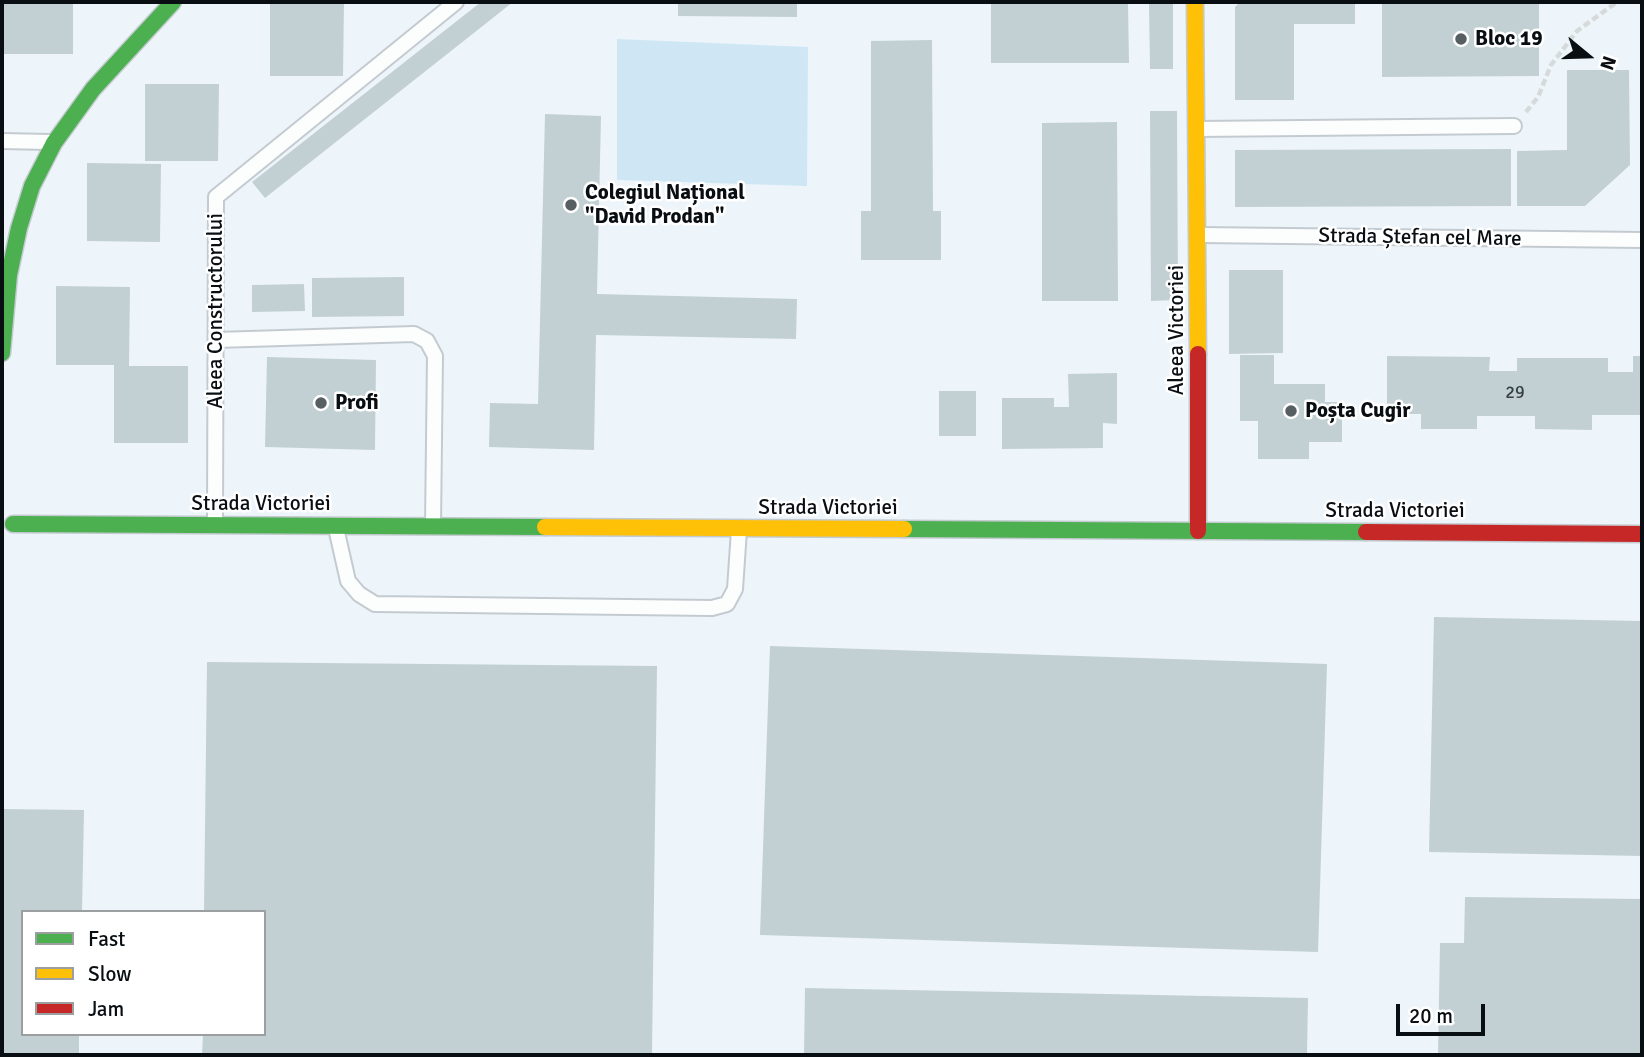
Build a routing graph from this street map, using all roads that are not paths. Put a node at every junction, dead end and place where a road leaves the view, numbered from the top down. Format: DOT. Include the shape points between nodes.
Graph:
graph roads {
  1 [pos="173,2"];
  2 [pos="456,2"];
  3 [pos="1195,2"];
  4 [pos="1514,126"];
  5 [pos="1197,129"];
  6 [pos="2,141"];
  7 [pos="54,143"];
  8 [pos="1197,235"];
  9 [pos="1642,240"];
  10 [pos="216,340"];
  11 [pos="2,354"];
  12 [pos="10,524"];
  13 [pos="215,525"];
  14 [pos="335,526"];
  15 [pos="432,526"];
  16 [pos="739,528"];
  17 [pos="1198,531"];
  18 [pos="1642,534"];
  1 -- 7 [label="main road" via="93,89"];
  2 -- 10 [label="lane, Aleea Constructorului" via="216,197"];
  3 -- 5 [label="main road, Aleea Victoriei"];
  4 -- 5 [label="lane"];
  5 -- 8 [label="main road, Aleea Victoriei"];
  6 -- 7 [label="lane"];
  7 -- 11 [label="main road" via="32,186 19,228 9,275"];
  8 -- 9 [label="lane, Strada Ștefan cel Mare"];
  8 -- 17 [label="main road, Aleea Victoriei"];
  10 -- 13 [label="lane, Aleea Constructorului"];
  10 -- 15 [label="lane" via="414,334 427,341 435,356"];
  12 -- 13 [label="main road, Strada Victoriei"];
  13 -- 14 [label="main road, Strada Victoriei"];
  14 -- 15 [label="main road, Strada Victoriei"];
  14 -- 16 [label="lane" via="348,580 375,604 712,608 727,604 735,589"];
  15 -- 16 [label="main road, Strada Victoriei"];
  16 -- 17 [label="main road, Strada Victoriei"];
  17 -- 18 [label="main road, Strada Victoriei"];
}
